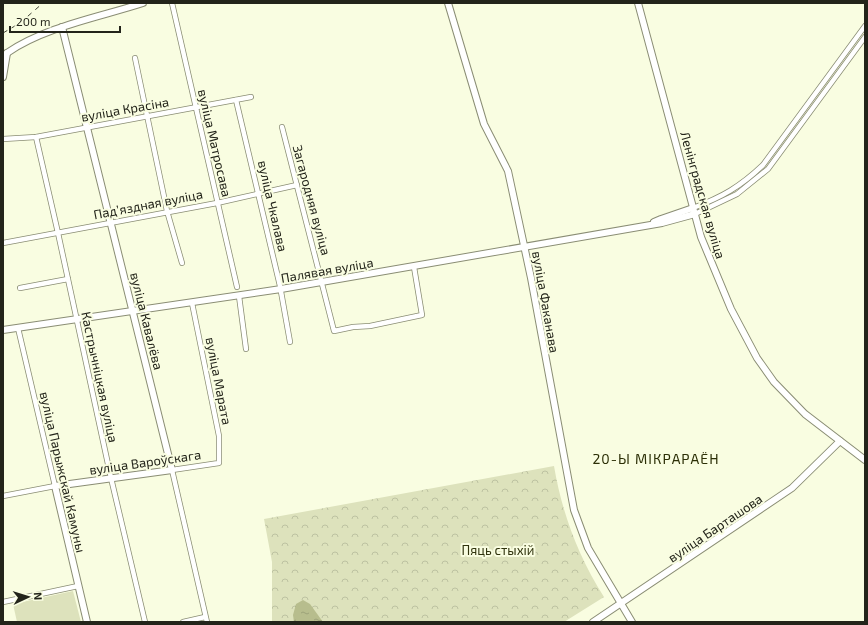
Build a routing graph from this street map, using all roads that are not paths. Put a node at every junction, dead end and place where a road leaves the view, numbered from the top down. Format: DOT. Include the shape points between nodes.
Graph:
graph roads {
  1 [pos="143,3"];
  2 [pos="172,3"];
  3 [pos="448,3"];
  4 [pos="638,3"];
  5 [pos="62,26"];
  6 [pos="865,26"];
  7 [pos="865,37"];
  8 [pos="5,51"];
  9 [pos="135,58"];
  10 [pos="3,77"];
  11 [pos="250,97"];
  12 [pos="236,100"];
  13 [pos="196,108"];
  14 [pos="147,116"];
  15 [pos="88,127"];
  16 [pos="282,128"];
  17 [pos="36,137"];
  18 [pos="3,140"];
  19 [pos="297,185"];
  20 [pos="259,194"];
  21 [pos="217,203"];
  22 [pos="167,211"];
  23 [pos="694,211"];
  24 [pos="112,222"];
  25 [pos="58,233"];
  26 [pos="3,243"];
  27 [pos="524,248"];
  28 [pos="182,264"];
  29 [pos="414,267"];
  30 [pos="68,279"];
  31 [pos="323,282"];
  32 [pos="237,287"];
  33 [pos="20,288"];
  34 [pos="281,289"];
  35 [pos="239,296"];
  36 [pos="192,303"];
  37 [pos="134,312"];
  38 [pos="76,320"];
  39 [pos="18,328"];
  40 [pos="3,330"];
  41 [pos="290,342"];
  42 [pos="246,349"];
  43 [pos="840,442"];
  44 [pos="865,460"];
  45 [pos="219,463"];
  46 [pos="172,470"];
  47 [pos="111,478"];
  48 [pos="54,486"];
  49 [pos="3,496"];
  50 [pos="78,586"];
  51 [pos="3,602"];
  52 [pos="620,604"];
  53 [pos="205,616"];
  54 [pos="86,622"];
  55 [pos="145,622"];
  56 [pos="183,622"];
  57 [pos="207,622"];
  58 [pos="593,622"];
  59 [pos="632,622"];
  1 -- 5 [label="main road"];
  2 -- 13 [label="street, вуліца Матросава"];
  3 -- 27 [label="main road, вуліца Факанава" via="484,124 508,172"];
  4 -- 23 [label="main road, Ленінградская вуліца"];
  5 -- 8 [label="main road"];
  5 -- 15 [label="main road, вуліца Кавалёва"];
  6 -- 23 [label="street" via="763,165 735,190"];
  7 -- 23 [label="street" via="768,168 737,194"];
  8 -- 10 [label="main road"];
  9 -- 14 [label="street"];
  11 -- 12 [label="street, вуліца Красіна"];
  12 -- 13 [label="street, вуліца Красіна"];
  12 -- 20 [label="street, вуліца Чкалава"];
  13 -- 14 [label="street, вуліца Красіна"];
  13 -- 21 [label="street, вуліца Матросава"];
  14 -- 15 [label="street, вуліца Красіна"];
  14 -- 22 [label="street"];
  15 -- 17 [label="street, вуліца Красіна"];
  15 -- 24 [label="main road, вуліца Кавалёва"];
  16 -- 19 [label="street, Загародняя вуліца"];
  17 -- 18 [label="street, вуліца Красіна"];
  17 -- 25 [label="street, Кастрычніцкая вуліца"];
  19 -- 20 [label="street, Падʼяздная вуліца"];
  19 -- 31 [label="street, Загародняя вуліца"];
  20 -- 21 [label="street, Падʼяздная вуліца"];
  20 -- 34 [label="street, вуліца Чкалава"];
  21 -- 22 [label="street, Падʼяздная вуліца"];
  21 -- 32 [label="street, вуліца Матросава"];
  22 -- 24 [label="street, Падʼяздная вуліца"];
  22 -- 28 [label="street"];
  23 -- 27 [label="main road, Палявая вуліца" via="653,223"];
  23 -- 43 [label="main road, Ленінградская вуліца" via="721,287 757,358 788,398"];
  24 -- 25 [label="street, Падʼяздная вуліца"];
  24 -- 37 [label="main road, вуліца Кавалёва"];
  25 -- 26 [label="street, Падʼяздная вуліца"];
  25 -- 30 [label="street, Кастрычніцкая вуліца"];
  27 -- 29 [label="main road, Палявая вуліца"];
  27 -- 52 [label="main road, вуліца Факанава" via="570,496 588,548"];
  29 -- 31 [label="main road, Палявая вуліца"];
  29 -- 31 [label="street, Загародняя вуліца" via="422,314 370,326 334,331"];
  30 -- 33 [label="street"];
  30 -- 38 [label="street, Кастрычніцкая вуліца"];
  31 -- 34 [label="main road, Палявая вуліца"];
  34 -- 35 [label="main road, Палявая вуліца"];
  34 -- 41 [label="street, вуліца Чкалава"];
  35 -- 36 [label="main road, Палявая вуліца"];
  35 -- 42 [label="street"];
  36 -- 37 [label="main road, Палявая вуліца"];
  36 -- 45 [label="street, вуліца Марата" via="218,436"];
  37 -- 38 [label="main road, Палявая вуліца"];
  37 -- 46 [label="main road, вуліца Кавалёва"];
  38 -- 39 [label="main road, Палявая вуліца"];
  38 -- 47 [label="street, Кастрычніцкая вуліца"];
  39 -- 40 [label="main road, Палявая вуліца"];
  39 -- 48 [label="street, вуліца Парыжскай Камуны"];
  43 -- 44 [label="main road, Ленінградская вуліца"];
  43 -- 52 [label="main road, вуліца Барташова" via="792,488"];
  45 -- 46 [label="street, вуліца Вароўскага"];
  46 -- 47 [label="main road, вуліца Вароўскага"];
  46 -- 53 [label="street, вуліца Кавалёва"];
  47 -- 48 [label="main road, вуліца Вароўскага"];
  47 -- 55 [label="street, Кастрычніцкая вуліца"];
  48 -- 49 [label="street, вуліца Вароўскага"];
  48 -- 50 [label="main road, вуліца Парыжскай Камуны"];
  50 -- 51 [label="street"];
  50 -- 54 [label="main road, вуліца Парыжскай Камуны"];
  52 -- 58 [label="main road, вуліца Барташова"];
  52 -- 59 [label="main road, вуліца Факанава"];
  53 -- 56 [label="street"];
  53 -- 57 [label="street, вуліца Кавалёва"];
}
